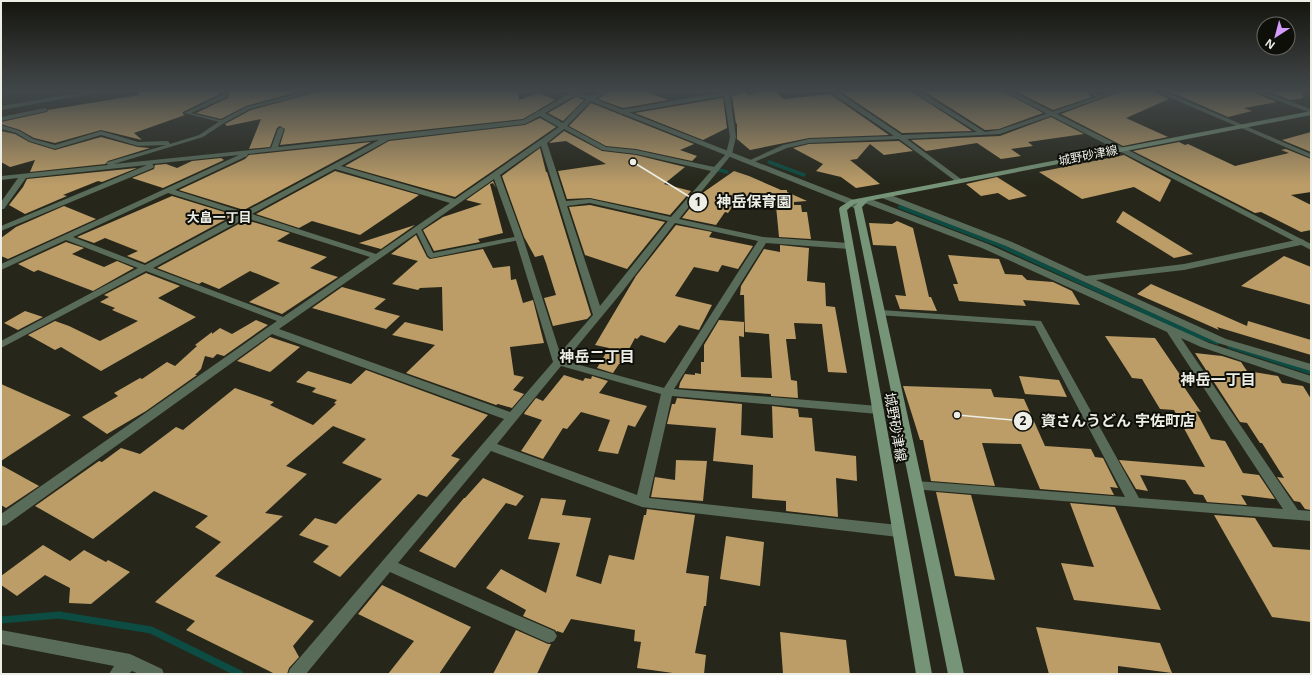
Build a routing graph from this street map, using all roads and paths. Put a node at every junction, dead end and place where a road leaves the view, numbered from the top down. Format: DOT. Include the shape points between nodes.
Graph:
graph roads {
  1 [pos="222,122"];
  2 [pos="526,122"];
  3 [pos="553,122"];
  4 [pos="568,122"];
  5 [pos="646,122"];
  6 [pos="731,122"];
  7 [pos="877,122"];
  8 [pos="964,122"];
  9 [pos="1032,122"];
  10 [pos="1065,122"];
  11 [pos="1227,122"];
  12 [pos="1266,122"];
  13 [pos="1,127"];
  14 [pos="562,127"];
  15 [pos="1240,127"];
  16 [pos="281,129"];
  17 [pos="984,134"];
  18 [pos="900,137"];
  19 [pos="390,138"];
  20 [pos="543,142"];
  21 [pos="181,144"];
  22 [pos="1121,149"];
  23 [pos="274,150"];
  24 [pos="252,151"];
  25 [pos="730,154"];
  26 [pos="1311,156"];
  27 [pos="161,161"];
  28 [pos="750,162"];
  29 [pos="335,167"];
  30 [pos="717,168"];
  31 [pos="100,169"];
  32 [pos="496,174"];
  33 [pos="23,176"];
  34 [pos="1,178"];
  35 [pos="958,180"];
  36 [pos="170,191"];
  37 [pos="835,196"];
  38 [pos="885,196"];
  39 [pos="456,202"];
  40 [pos="858,203"];
  41 [pos="564,204"];
  42 [pos="1,207"];
  43 [pos="843,212"];
  44 [pos="246,215"];
  45 [pos="674,219"];
  46 [pos="418,229"];
  47 [pos="1,230"];
  48 [pos="67,238"];
  49 [pos="519,238"];
  50 [pos="763,240"];
  51 [pos="1300,242"];
  52 [pos="849,246"];
  53 [pos="1311,247"];
  54 [pos="378,257"];
  55 [pos="1,267"];
  56 [pos="146,267"];
  57 [pos="1083,279"];
  58 [pos="881,313"];
  59 [pos="598,315"];
  60 [pos="285,321"];
  61 [pos="270,330"];
  62 [pos="1170,330"];
  63 [pos="1,346"];
  64 [pos="558,362"];
  65 [pos="1311,368"];
  66 [pos="1311,380"];
  67 [pos="667,392"];
  68 [pos="878,410"];
  69 [pos="511,417"];
  70 [pos="487,445"];
  71 [pos="916,486"];
  72 [pos="642,502"];
  73 [pos="1135,503"];
  74 [pos="1294,515"];
  75 [pos="1311,516"];
  76 [pos="1,521"];
  77 [pos="898,531"];
  78 [pos="387,564"];
  79 [pos="549,636"];
  80 [pos="1,638"];
  81 [pos="130,662"];
  82 [pos="117,674"];
  83 [pos="156,674"];
  84 [pos="296,674"];
  85 [pos="924,674"];
  86 [pos="956,674"];
  1 -- 21 [label="street" via="201,136"];
  2 -- 19 [label="street"];
  3 -- 14 [label="street"];
  4 -- 14 [label="street"];
  5 -- 25 [label="street"];
  6 -- 25 [label="street" via="733,137"];
  7 -- 18 [label="street"];
  8 -- 17 [label="street"];
  9 -- 17 [label="street" via="1000,132"];
  10 -- 22 [label="street"];
  11 -- 15 [label="street"];
  12 -- 15 [label="main road, 城野砂津線"];
  13 -- 21 [label="street" via="55,147 101,133 138,144"];
  14 -- 20 [label="street"];
  14 -- 30 [label="street" via="604,149 636,152"];
  15 -- 22 [label="main road, 城野砂津線"];
  15 -- 26 [label="street"];
  16 -- 23 [label="street"];
  17 -- 18 [label="street"];
  18 -- 28 [label="street" via="809,141 785,146"];
  18 -- 35 [label="street"];
  19 -- 23 [label="street"];
  19 -- 29 [label="street"];
  20 -- 32 [label="street"];
  20 -- 41 [label="street"];
  21 -- 31 [label="street" via="114,161"];
  22 -- 35 [label="main road, 城野砂津線"];
  22 -- 51 [label="street"];
  23 -- 24 [label="street"];
  24 -- 27 [label="street"];
  24 -- 36 [label="street"];
  25 -- 28 [label="street"];
  25 -- 30 [label="street"];
  27 -- 31 [label="street"];
  27 -- 47 [label="street"];
  28 -- 37 [label="street"];
  29 -- 39 [label="street"];
  29 -- 44 [label="street"];
  30 -- 45 [label="street"];
  31 -- 33 [label="street"];
  32 -- 39 [label="street"];
  32 -- 49 [label="street"];
  33 -- 34 [label="street"];
  33 -- 42 [label="street"];
  35 -- 38 [label="main road, 城野砂津線"];
  36 -- 44 [label="street"];
  36 -- 48 [label="street"];
  37 -- 40 [label="street"];
  37 -- 43 [label="street"];
  38 -- 40 [label="main road, 城野砂津線"];
  38 -- 57 [label="street" via="1010,244"];
  39 -- 46 [label="street"];
  40 -- 43 [label="main road" via="845,206"];
  40 -- 58 [label="main road, 城野砂津線"];
  40 -- 62 [label="street" via="985,246"];
  41 -- 45 [label="street" via="590,201"];
  41 -- 59 [label="street"];
  43 -- 52 [label="main road, 城野砂津線"];
  44 -- 54 [label="street"];
  44 -- 56 [label="street"];
  45 -- 50 [label="street"];
  45 -- 59 [label="street"];
  46 -- 49 [label="lane" via="432,256"];
  46 -- 54 [label="street"];
  48 -- 55 [label="street"];
  48 -- 56 [label="street"];
  49 -- 64 [label="street"];
  50 -- 52 [label="street"];
  50 -- 67 [label="street"];
  51 -- 53 [label="street"];
  51 -- 57 [label="street" via="1184,267"];
  52 -- 68 [label="main road, 城野砂津線"];
  54 -- 60 [label="street"];
  56 -- 60 [label="street"];
  56 -- 63 [label="street"];
  57 -- 65 [label="street" via="1222,341"];
  58 -- 71 [label="main road, 城野砂津線"];
  58 -- 73 [label="street" via="1038,323"];
  59 -- 64 [label="street"];
  60 -- 61 [label="street"];
  61 -- 69 [label="street"];
  61 -- 76 [label="street"];
  62 -- 66 [label="street" via="1205,345"];
  62 -- 74 [label="street"];
  64 -- 67 [label="street"];
  64 -- 69 [label="street"];
  67 -- 68 [label="street"];
  67 -- 72 [label="street"];
  68 -- 77 [label="main road, 城野砂津線"];
  69 -- 70 [label="street"];
  70 -- 72 [label="street"];
  70 -- 78 [label="street"];
  71 -- 73 [label="street"];
  71 -- 86 [label="main road, 城野砂津線"];
  72 -- 77 [label="street"];
  73 -- 74 [label="street"];
  74 -- 75 [label="street"];
  77 -- 85 [label="main road, 城野砂津線"];
  78 -- 79 [label="street"];
  78 -- 84 [label="street"];
  80 -- 81 [label="street"];
  81 -- 82 [label="street"];
  81 -- 83 [label="street"];
}
